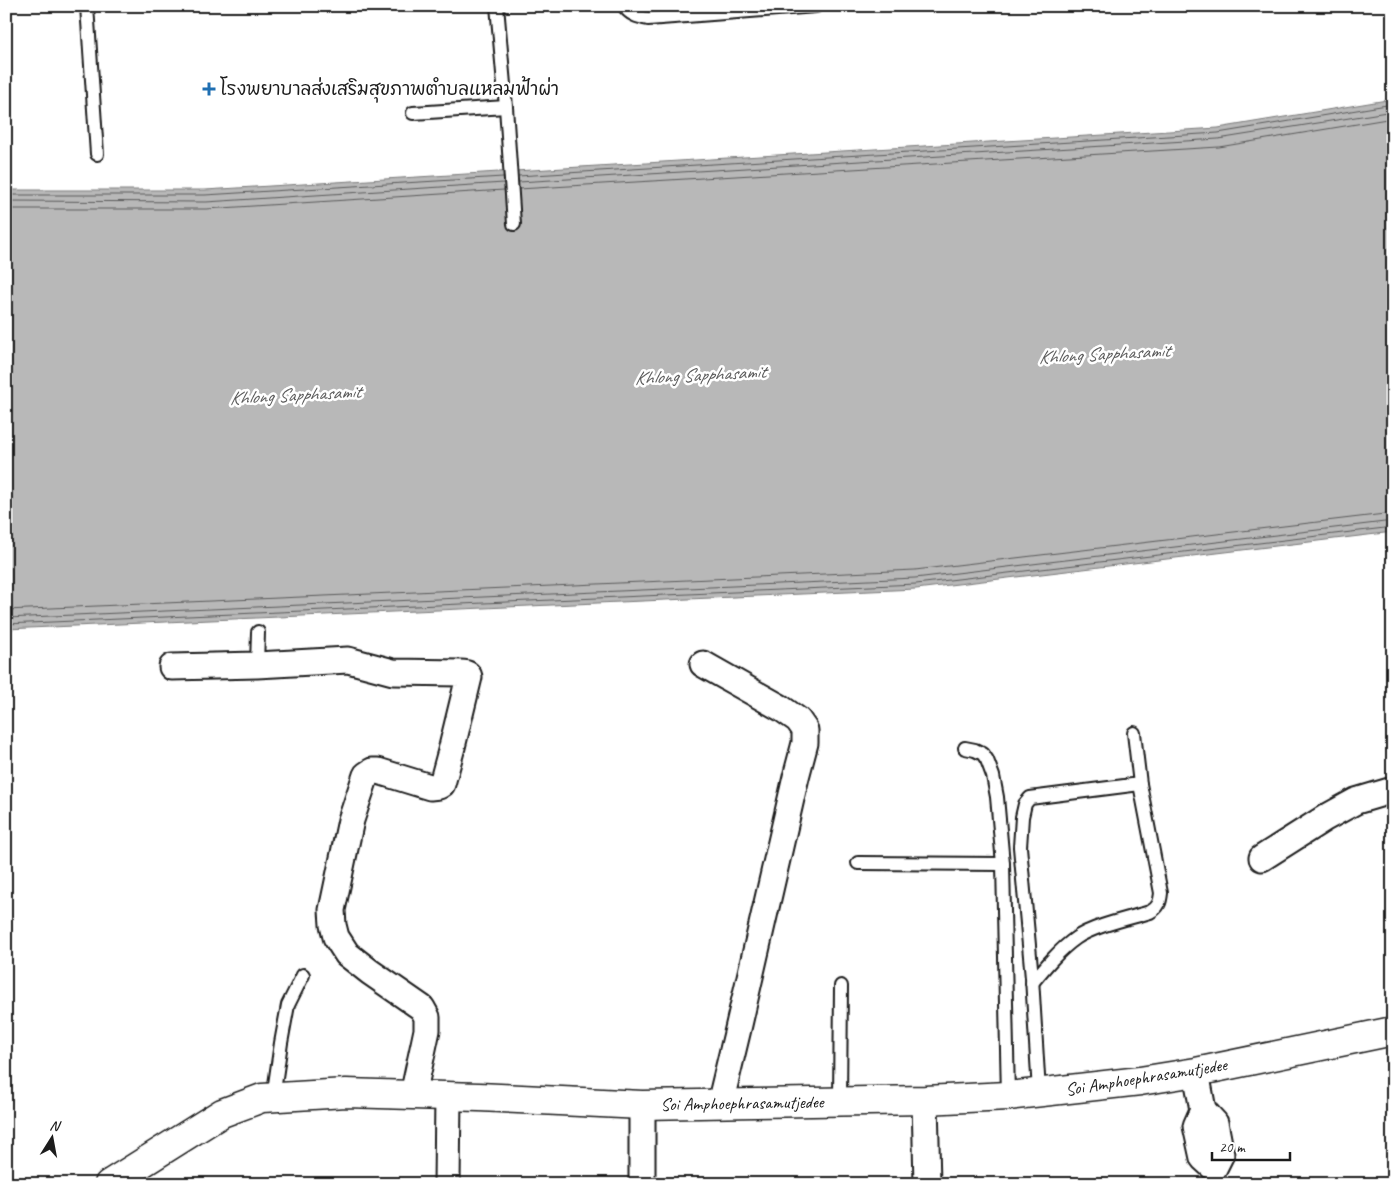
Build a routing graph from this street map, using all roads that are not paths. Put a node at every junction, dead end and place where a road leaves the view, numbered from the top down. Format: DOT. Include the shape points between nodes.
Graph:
graph roads {
  1 [pos="87,6"];
  2 [pos="497,6"];
  3 [pos="624,6"];
  4 [pos="816,6"];
  5 [pos="506,107"];
  6 [pos="414,113"];
  7 [pos="97,154"];
  8 [pos="514,224"];
  9 [pos="258,632"];
  10 [pos="703,664"];
  11 [pos="257,665"];
  12 [pos="172,667"];
  13 [pos="1134,733"];
  14 [pos="965,748"];
  15 [pos="1140,784"];
  16 [pos="1393,790"];
  17 [pos="1262,858"];
  18 [pos="858,863"];
  19 [pos="1003,864"];
  20 [pos="303,975"];
  21 [pos="1032,983"];
  22 [pos="841,986"];
  23 [pos="1393,1031"];
  24 [pos="1196,1072"];
  25 [pos="1040,1092"];
  26 [pos="414,1095"];
  27 [pos="448,1096"];
  28 [pos="1008,1096"];
  29 [pos="273,1098"];
  30 [pos="925,1100"];
  31 [pos="840,1102"];
  32 [pos="720,1104"];
  33 [pos="642,1105"];
  34 [pos="1216,1176"];
  35 [pos="109,1184"];
  36 [pos="448,1184"];
  37 [pos="642,1184"];
  38 [pos="926,1184"];
  1 -- 7 [label="lane"];
  2 -- 5 [label="lane"];
  3 -- 4 [label="lane" via="637,17 648,19"];
  5 -- 6 [label="lane"];
  5 -- 8 [label="lane"];
  9 -- 11 [label="lane"];
  10 -- 32 [label="street" via="781,708 798,720 805,730 805,743"];
  11 -- 12 [label="street"];
  11 -- 26 [label="street" via="348,660 393,672 467,673 470,677 442,784 430,787 378,771 366,775 351,820 332,910 336,936 347,954 422,1008 427,1017"];
  13 -- 15 [label="lane"];
  14 -- 19 [label="lane" via="983,754 994,776"];
  15 -- 21 [label="lane" via="1161,892 1160,904 1150,912 1077,937"];
  15 -- 21 [label="lane" via="1030,798 1025,804 1020,847"];
  16 -- 17 [label="street" via="1356,801"];
  18 -- 19 [label="lane"];
  19 -- 28 [label="lane"];
  20 -- 29 [label="lane" via="288,1005"];
  21 -- 25 [label="lane"];
  22 -- 31 [label="lane"];
  23 -- 24 [label="street, Soi Amphoephrasamutjedee"];
  24 -- 25 [label="street, Soi Amphoephrasamutjedee"];
  24 -- 34 [label="street" via="1203,1110 1215,1123 1221,1154"];
  25 -- 28 [label="street, Soi Amphoephrasamutjedee"];
  26 -- 27 [label="street, Soi Amphoephrasamutjedee"];
  26 -- 29 [label="street, Soi Amphoephrasamutjedee" via="346,1093"];
  27 -- 33 [label="street, Soi Amphoephrasamutjedee"];
  27 -- 36 [label="street"];
  28 -- 30 [label="street, Soi Amphoephrasamutjedee"];
  29 -- 35 [label="street, Soi Amphoephrasamutjedee" via="262,1098 222,1113"];
  30 -- 31 [label="street, Soi Amphoephrasamutjedee"];
  30 -- 38 [label="street"];
  31 -- 32 [label="street, Soi Amphoephrasamutjedee"];
  32 -- 33 [label="street, Soi Amphoephrasamutjedee"];
  33 -- 37 [label="street"];
}
